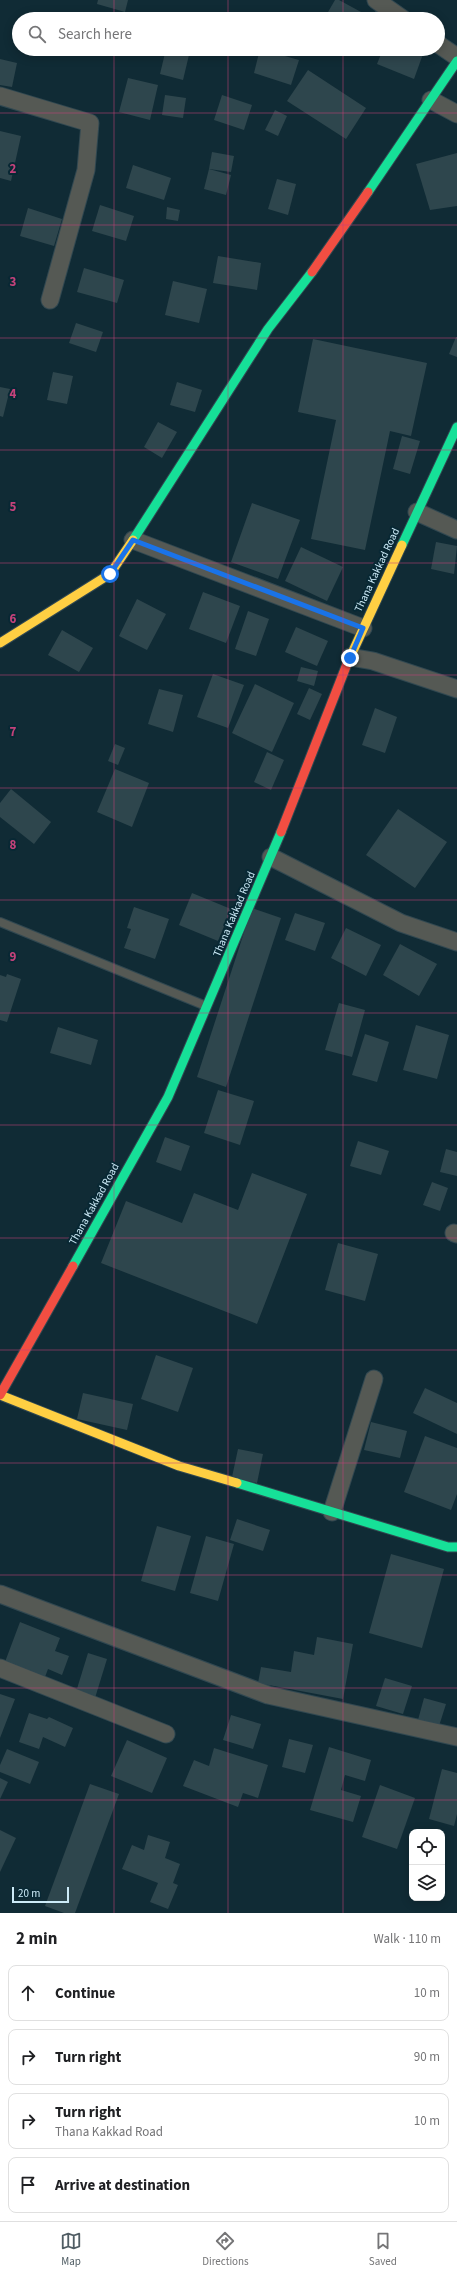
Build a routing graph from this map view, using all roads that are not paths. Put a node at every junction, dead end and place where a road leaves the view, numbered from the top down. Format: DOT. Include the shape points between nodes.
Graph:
graph roads {
  1 [pos="376,0"];
  2 [pos="393,12"];
  3 [pos="445,49"];
  4 [pos="457,57"];
  5 [pos="457,61"];
  6 [pos="0,96"];
  7 [pos="431,100"];
  8 [pos="457,114"];
  9 [pos="50,300"];
  10 [pos="457,427"];
  11 [pos="417,512"];
  12 [pos="457,530"];
  13 [pos="133,540"];
  14 [pos="363,628"];
  15 [pos="0,643"];
  16 [pos="350,658"];
  17 [pos="457,689"];
  18 [pos="271,857"];
  19 [pos="0,922"];
  20 [pos="457,942"];
  21 [pos="207,1006"];
  22 [pos="374,1378"];
  23 [pos="0,1395"];
  24 [pos="332,1512"];
  25 [pos="457,1547"];
  26 [pos="0,1594"];
  27 [pos="0,1668"];
  28 [pos="166,1734"];
  29 [pos="457,1737"];
  1 -- 2 [label="street"];
  3 -- 4 [label="street"];
  5 -- 7 [label="main road"];
  6 -- 9 [label="street" via="90,124 86,170"];
  7 -- 8 [label="street"];
  7 -- 13 [label="main road" via="322,259 268,329 240,377"];
  10 -- 11 [label="main road, Thana Kakkad Road"];
  11 -- 12 [label="street"];
  11 -- 14 [label="main road, Thana Kakkad Road"];
  13 -- 14 [label="street"];
  13 -- 15 [label="main road" via="110,574"];
  14 -- 16 [label="main road, Thana Kakkad Road"];
  16 -- 17 [label="street" via="373,661"];
  16 -- 18 [label="main road, Thana Kakkad Road"];
  18 -- 20 [label="street" via="401,923"];
  18 -- 21 [label="main road, Thana Kakkad Road"];
  19 -- 21 [label="lane"];
  21 -- 23 [label="main road, Thana Kakkad Road" via="168,1097"];
  22 -- 24 [label="street"];
  23 -- 24 [label="main road" via="179,1466"];
  24 -- 25 [label="main road" via="448,1547"];
  26 -- 29 [label="street" via="268,1694"];
  27 -- 28 [label="street"];
}
